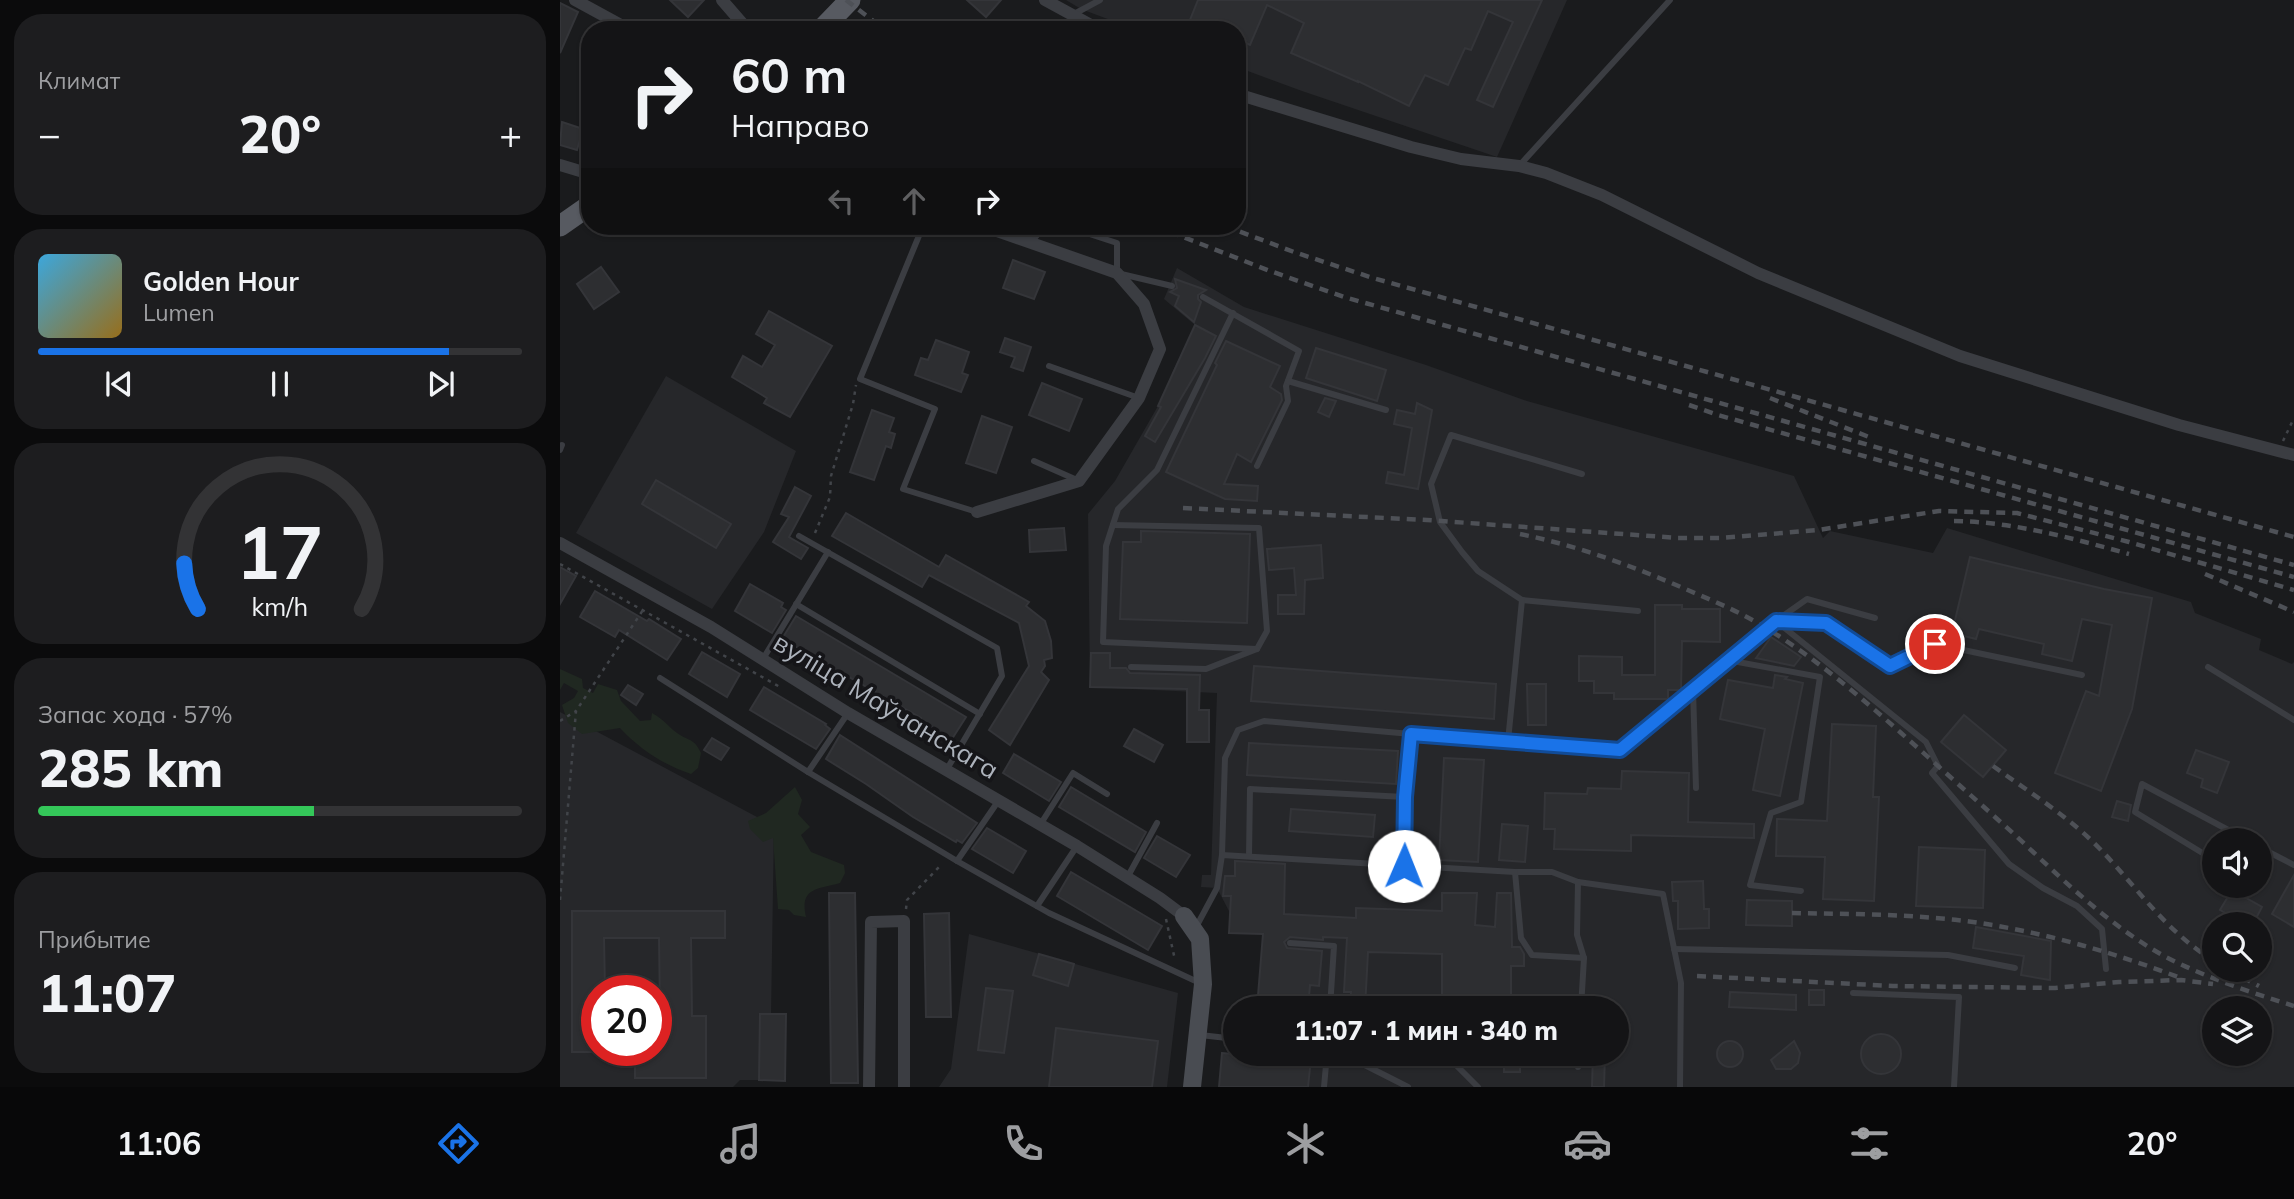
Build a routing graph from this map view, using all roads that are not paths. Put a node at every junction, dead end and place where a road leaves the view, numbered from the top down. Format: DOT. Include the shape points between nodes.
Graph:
graph roads {
  1 [pos="575,0"];
  2 [pos="722,0"];
  3 [pos="850,0"];
  4 [pos="1045,0"];
  5 [pos="1100,0"];
  6 [pos="1670,0"];
  7 [pos="1072,15"];
  8 [pos="613,21"];
  9 [pos="740,21"];
  10 [pos="830,21"];
  11 [pos="1083,21"];
  12 [pos="1246,97"];
  13 [pos="560,164"];
  14 [pos="1519,166"];
  15 [pos="581,171"];
  16 [pos="581,211"];
  17 [pos="560,226"];
  18 [pos="919,235"];
  19 [pos="1010,235"];
  20 [pos="1037,235"];
  21 [pos="1092,235"];
  22 [pos="1031,242"];
  23 [pos="1117,273"];
  24 [pos="1172,286"];
  25 [pos="1203,297"];
  26 [pos="1233,313"];
  27 [pos="1049,366"];
  28 [pos="1288,381"];
  29 [pos="1139,398"];
  30 [pos="1386,410"];
  31 [pos="2294,455"];
  32 [pos="1034,461"];
  33 [pos="1257,466"];
  34 [pos="1582,474"];
  35 [pos="1079,481"];
  36 [pos="976,512"];
  37 [pos="1113,525"];
  38 [pos="799,536"];
  39 [pos="560,543"];
  40 [pos="828,552"];
  41 [pos="1522,600"];
  42 [pos="796,604"];
  43 [pos="1639,611"];
  44 [pos="1875,618"];
  45 [pos="1776,621"];
  46 [pos="1257,649"];
  47 [pos="762,659"];
  48 [pos="1727,660"];
  49 [pos="1131,667"];
  50 [pos="2208,667"];
  51 [pos="2082,675"];
  52 [pos="660,678"];
  53 [pos="1693,689"];
  54 [pos="848,713"];
  55 [pos="980,714"];
  56 [pos="2294,720"];
  57 [pos="1411,734"];
  58 [pos="1508,741"];
  59 [pos="947,769"];
  60 [pos="808,772"];
  61 [pos="1696,788"];
  62 [pos="1107,794"];
  63 [pos="1405,797"];
  64 [pos="999,800"];
  65 [pos="1157,823"];
  66 [pos="1040,825"];
  67 [pos="2224,828"];
  68 [pos="1077,846"];
  69 [pos="2202,853"];
  70 [pos="2272,854"];
  71 [pos="1222,855"];
  72 [pos="1249,856"];
  73 [pos="957,861"];
  74 [pos="2294,865"];
  75 [pos="1404,866"];
  76 [pos="1515,872"];
  77 [pos="1127,878"];
  78 [pos="1577,882"];
  79 [pos="1801,891"];
  80 [pos="1037,906"];
  81 [pos="1189,923"];
  82 [pos="1290,943"];
  83 [pos="1674,949"];
  84 [pos="1584,958"];
  85 [pos="2015,968"];
  86 [pos="2106,969"];
  87 [pos="1197,982"];
  88 [pos="1853,993"];
  89 [pos="1331,996"];
  90 [pos="1582,996"];
  91 [pos="1198,1035"];
  92 [pos="1223,1038"];
  93 [pos="1326,1066"];
  94 [pos="1367,1066"];
  95 [pos="1457,1066"];
  96 [pos="869,1087"];
  97 [pos="904,1087"];
  98 [pos="1192,1087"];
  99 [pos="1324,1087"];
  100 [pos="1408,1087"];
  101 [pos="1478,1087"];
  102 [pos="1680,1087"];
  103 [pos="1954,1087"];
  1 -- 8 [label="street"];
  2 -- 9 [label="street"];
  3 -- 10 [label="main road"];
  4 -- 7 [label="street"];
  5 -- 7 [label="lane"];
  6 -- 14 [label="lane"];
  7 -- 11 [label="street"];
  12 -- 14 [label="street" via="1411,147"];
  13 -- 15 [label="street"];
  14 -- 31 [label="street" via="1602,195 1758,273 1960,356 2179,425"];
  16 -- 17 [label="main road"];
  18 -- 36 [label="lane" via="860,379 935,409 903,489"];
  19 -- 22 [label="street"];
  20 -- 22 [label="lane"];
  21 -- 23 [label="lane" via="1116,243"];
  22 -- 23 [label="street"];
  23 -- 24 [label="lane"];
  23 -- 29 [label="street" via="1144,304 1160,349"];
  25 -- 26 [label="lane"];
  26 -- 28 [label="lane" via="1299,351"];
  26 -- 37 [label="lane" via="1157,470 1118,509"];
  27 -- 29 [label="lane"];
  28 -- 30 [label="lane"];
  28 -- 33 [label="lane" via="1288,401"];
  29 -- 35 [label="street"];
  32 -- 35 [label="lane"];
  34 -- 41 [label="lane" via="1451,435 1431,484 1440,522 1478,571"];
  35 -- 36 [label="street"];
  37 -- 46 [label="lane" via="1259,528 1267,631"];
  37 -- 46 [label="lane" via="1106,546 1103,642"];
  38 -- 40 [label="lane"];
  39 -- 47 [label="street, вуліца Маўчанскага"];
  40 -- 42 [label="lane"];
  40 -- 55 [label="lane" via="997,648 1002,676"];
  41 -- 43 [label="lane"];
  41 -- 58 [label="lane"];
  42 -- 47 [label="lane"];
  42 -- 55 [label="lane"];
  44 -- 45 [label="lane" via="1807,598"];
  45 -- 48 [label="lane"];
  45 -- 51 [label="lane" via="1826,623 1890,666 1935,644"];
  45 -- 86 [label="lane" via="1926,742 1938,766 1932,773 2009,864 2077,906 2102,929"];
  46 -- 49 [label="lane" via="1206,669"];
  47 -- 54 [label="street, вуліца Маўчанскага"];
  48 -- 53 [label="lane"];
  48 -- 79 [label="lane" via="1820,677 1801,802 1771,813 1750,885"];
  50 -- 56 [label="lane"];
  52 -- 60 [label="lane"];
  53 -- 58 [label="lane" via="1620,750"];
  53 -- 61 [label="lane"];
  54 -- 59 [label="street, вуліца Маўчанскага"];
  54 -- 60 [label="lane"];
  55 -- 59 [label="lane"];
  57 -- 58 [label="lane"];
  57 -- 63 [label="lane"];
  57 -- 71 [label="lane" via="1264,721 1238,730 1226,758"];
  59 -- 64 [label="street, вуліца Маўчанскага"];
  60 -- 73 [label="lane"];
  62 -- 66 [label="lane" via="1073,773"];
  63 -- 72 [label="lane" via="1250,789"];
  63 -- 75 [label="lane"];
  64 -- 66 [label="street, вуліца Маўчанскага"];
  64 -- 73 [label="lane"];
  65 -- 77 [label="lane"];
  66 -- 68 [label="street, вуліца Маўчанскага"];
  67 -- 69 [label="lane" via="2142,784 2135,812"];
  68 -- 77 [label="street, вуліца Маўчанскага"];
  68 -- 80 [label="lane"];
  70 -- 74 [label="lane"];
  71 -- 72 [label="lane"];
  71 -- 81 [label="lane" via="1217,888"];
  72 -- 75 [label="lane"];
  73 -- 80 [label="lane"];
  75 -- 76 [label="lane"];
  76 -- 78 [label="lane" via="1552,872"];
  76 -- 84 [label="lane" via="1521,938 1532,955"];
  77 -- 81 [label="street, вуліца Маўчанскага"];
  78 -- 83 [label="lane" via="1663,894"];
  78 -- 84 [label="lane" via="1577,935"];
  80 -- 87 [label="lane"];
  81 -- 87 [label="street" via="1200,939"];
  82 -- 89 [label="lane" via="1334,946"];
  83 -- 85 [label="lane" via="1948,954"];
  83 -- 102 [label="lane" via="1681,983"];
  84 -- 90 [label="lane"];
  87 -- 91 [label="street"];
  88 -- 103 [label="lane" via="1959,998"];
  91 -- 92 [label="lane"];
  91 -- 98 [label="street"];
  93 -- 99 [label="lane"];
  94 -- 100 [label="lane"];
  95 -- 101 [label="lane"];
  96 -- 97 [label="street" via="871,922 904,921"];
}
